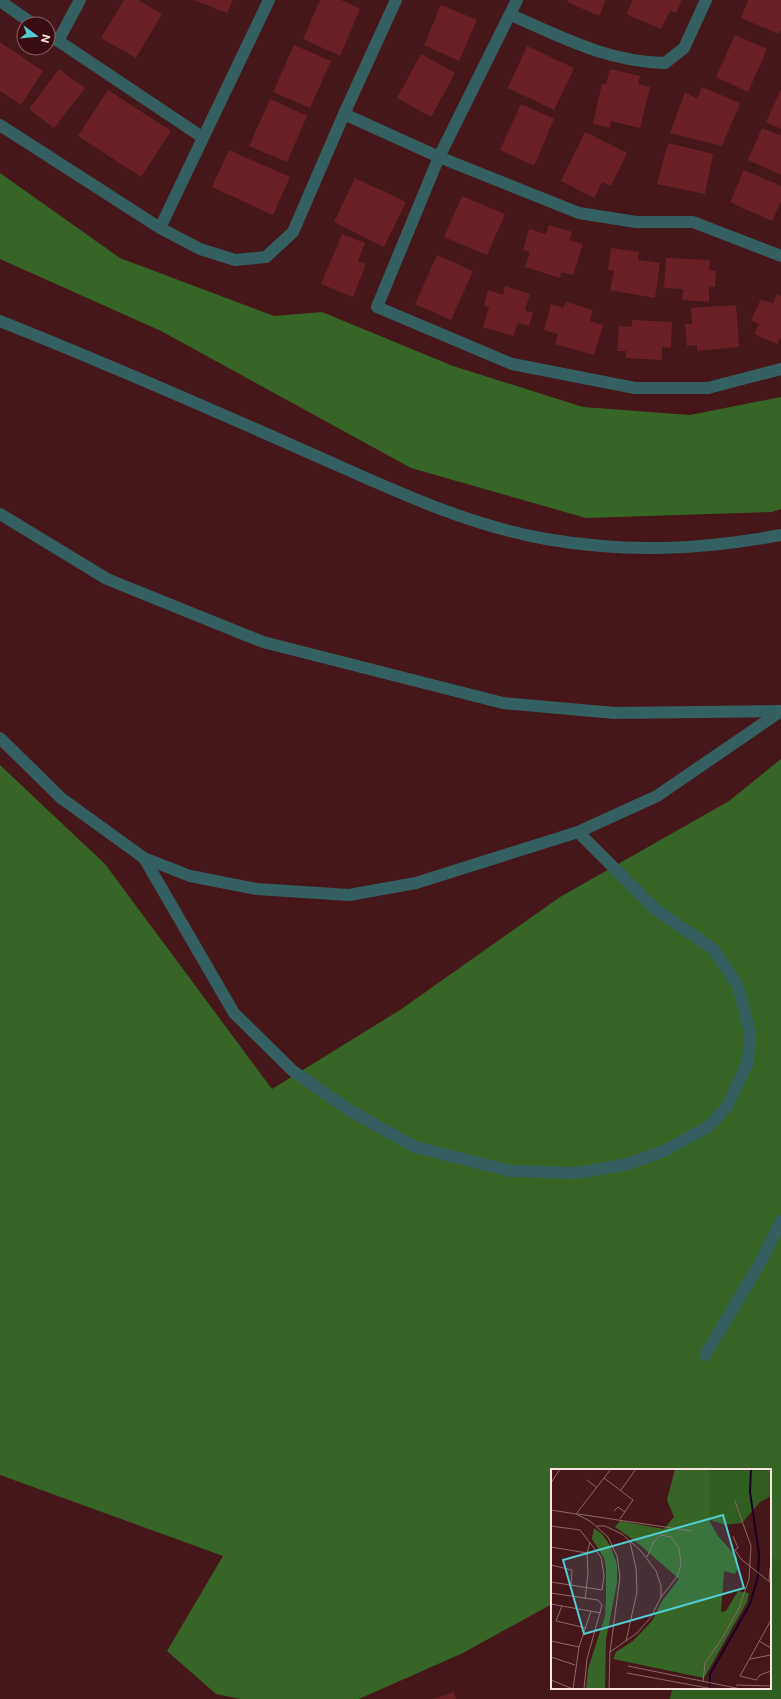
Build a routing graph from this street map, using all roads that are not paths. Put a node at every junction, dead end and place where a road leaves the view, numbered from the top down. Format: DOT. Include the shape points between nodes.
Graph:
graph roads {
  1 [pos="0,0"];
  2 [pos="80,0"];
  3 [pos="269,0"];
  4 [pos="396,0"];
  5 [pos="517,0"];
  6 [pos="706,0"];
  7 [pos="511,15"];
  8 [pos="23,16"];
  9 [pos="56,34"];
  10 [pos="56,40"];
  11 [pos="344,114"];
  12 [pos="0,125"];
  13 [pos="202,137"];
  14 [pos="438,157"];
  15 [pos="160,228"];
  16 [pos="781,256"];
  17 [pos="0,321"];
  18 [pos="781,369"];
  19 [pos="0,514"];
  20 [pos="781,535"];
  21 [pos="780,711"];
  22 [pos="0,738"];
  23 [pos="578,832"];
  24 [pos="144,858"];
  25 [pos="781,1221"];
  26 [pos="705,1355"];
  1 -- 8 [label="street"];
  2 -- 9 [label="street"];
  3 -- 13 [label="street"];
  4 -- 11 [label="street"];
  5 -- 7 [label="street"];
  6 -- 7 [label="street" via="684,48 665,63 643,62 590,50"];
  7 -- 14 [label="street"];
  10 -- 13 [label="street"];
  11 -- 14 [label="street"];
  11 -- 15 [label="street" via="293,232 266,257 235,260 200,249"];
  12 -- 15 [label="street"];
  13 -- 15 [label="street"];
  14 -- 16 [label="street" via="579,213 636,222 693,222"];
  14 -- 18 [label="street" via="377,307 512,364 635,388 708,388"];
  17 -- 20 [label="street" via="98,360 457,516 544,538 603,546 673,548 730,544"];
  19 -- 21 [label="street" via="107,580 263,642 503,703 614,713"];
  21 -- 23 [label="street" via="657,796"];
  22 -- 24 [label="street" via="61,798"];
  23 -- 24 [label="street" via="416,883 349,895 257,889 190,876"];
  23 -- 24 [label="street" via="655,909 713,949 738,986 750,1033 748,1062 726,1108 709,1126 664,1151 628,1164 577,1173 510,1171 414,1147 349,1110 293,1071 234,1013"];
  25 -- 26 [label="street" via="759,1266"];
}
